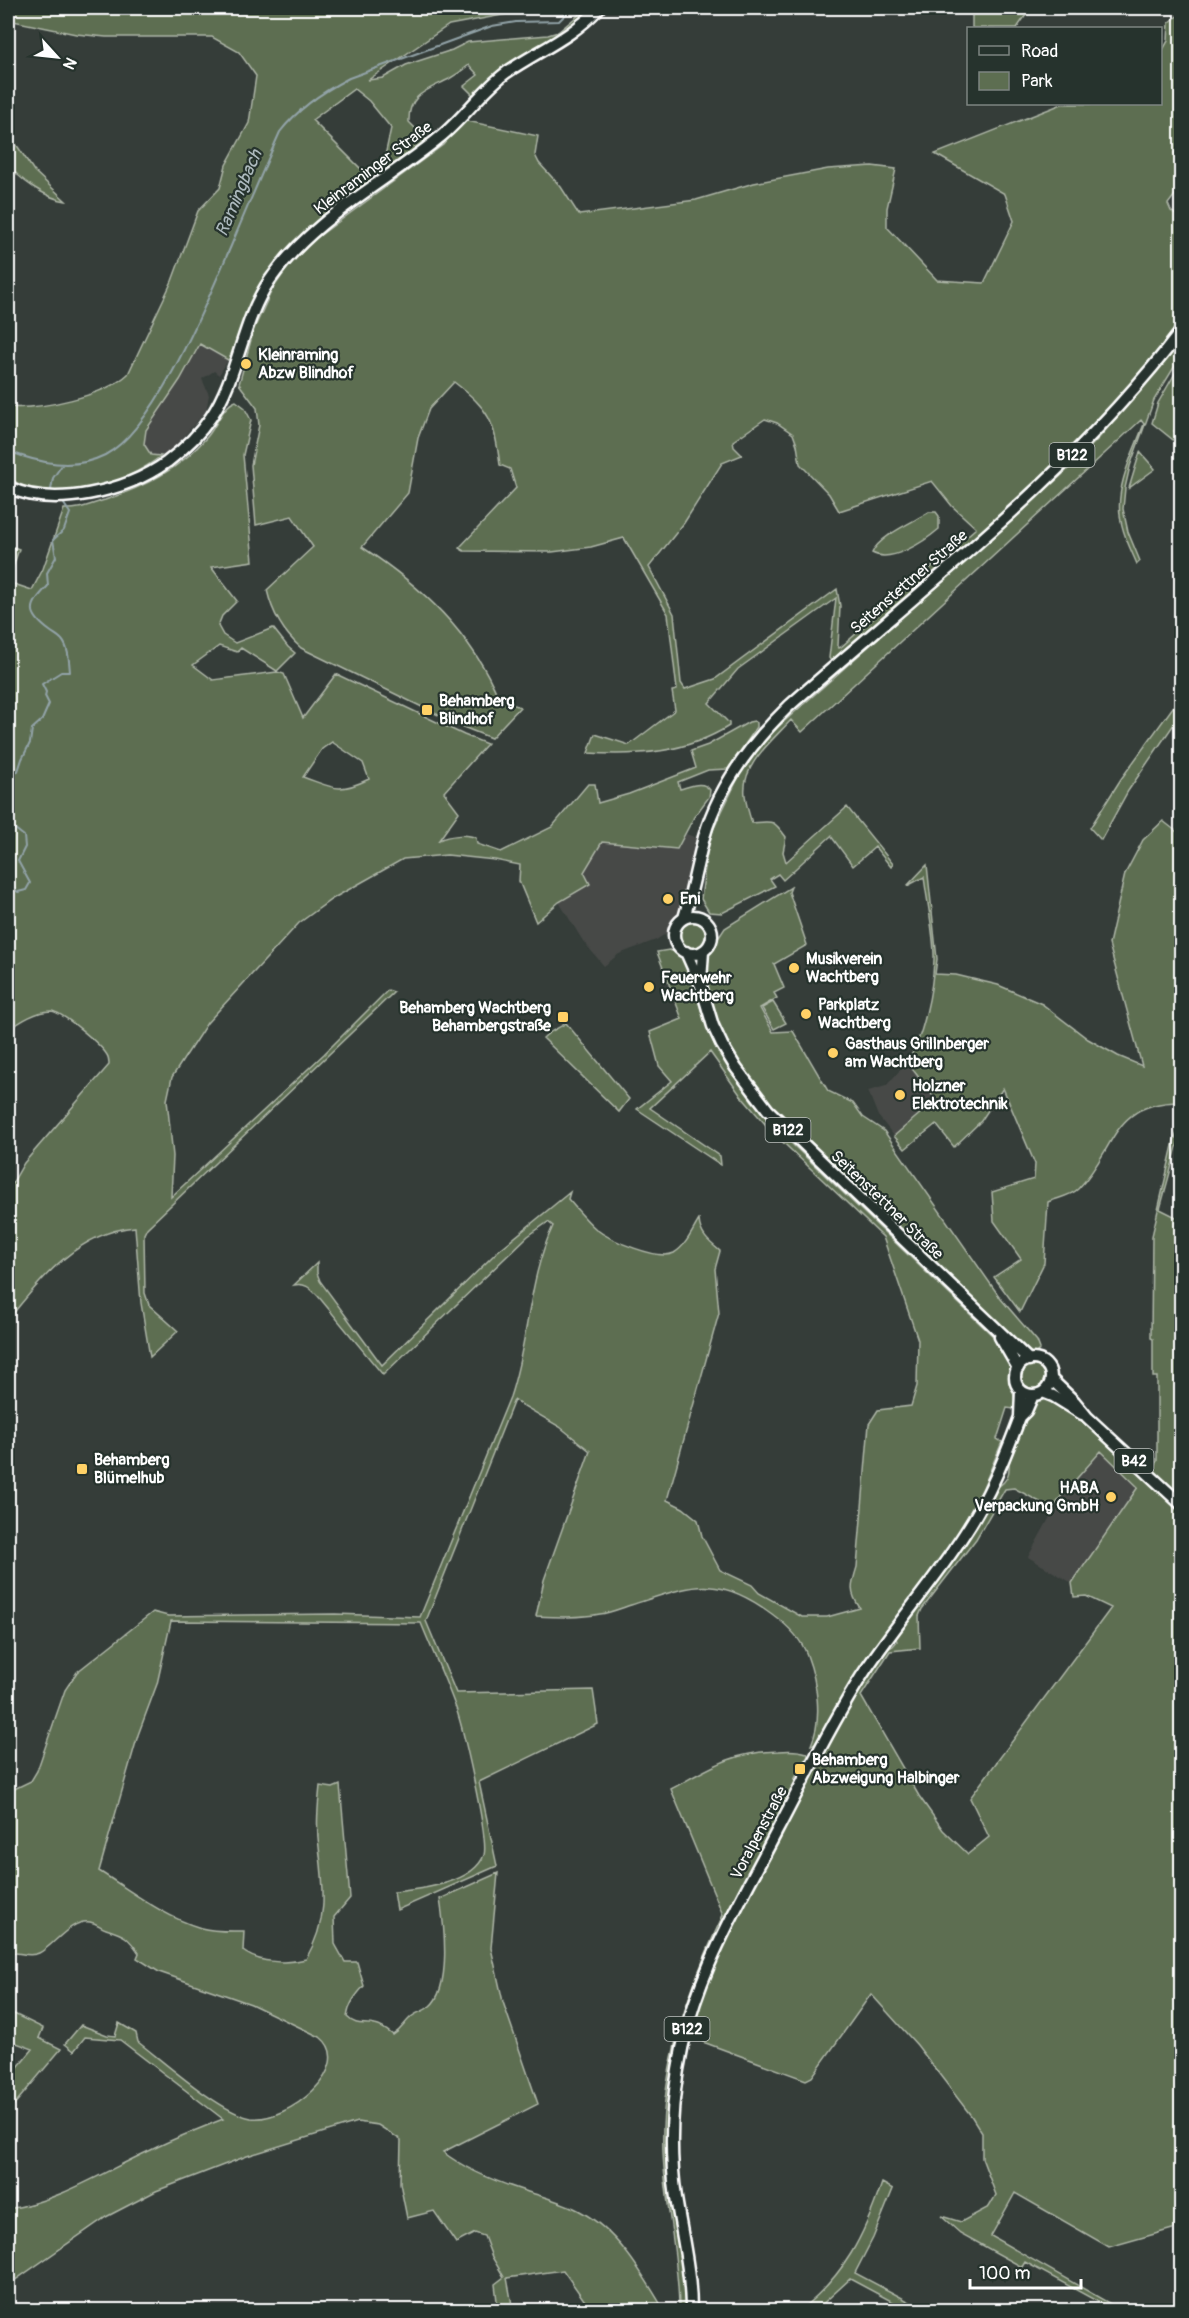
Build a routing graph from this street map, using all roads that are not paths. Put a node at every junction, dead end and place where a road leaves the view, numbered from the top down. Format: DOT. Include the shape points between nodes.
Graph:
graph roads {
  1 [pos="599,8"];
  2 [pos="1182,330"];
  3 [pos="8,488"];
  4 [pos="694,879"];
  5 [pos="698,916"];
  6 [pos="684,918"];
  7 [pos="702,951"];
  8 [pos="686,952"];
  9 [pos="701,986"];
  10 [pos="987,1320"];
  11 [pos="1029,1360"];
  12 [pos="1018,1368"];
  13 [pos="1051,1379"];
  14 [pos="1021,1391"];
  15 [pos="1038,1394"];
  16 [pos="1020,1417"];
  17 [pos="1087,1417"];
  18 [pos="1182,1505"];
  19 [pos="692,2310"];
  1 -- 3 [label="main road, Kleinraminger Straße" via="569,35 496,81 440,138 325,221 296,249 262,293 218,405 192,440 164,464 104,489 64,498 26,495"];
  2 -- 4 [label="main road, Seitenstettner Straße / B122" via="1119,406 1049,478 789,706 756,740 716,804"];
  4 -- 5 [label="main road, Seitenstettner Straße / B122"];
  4 -- 6 [label="main road, Seitenstettner Straße / B122"];
  5 -- 6 [label="main road"];
  5 -- 7 [label="main road, B122" via="707,922 712,933"];
  6 -- 8 [label="main road, B122" via="676,926 674,937 677,946"];
  7 -- 8 [label="main road"];
  7 -- 9 [label="main road, Seitenstettner Straße / B122"];
  8 -- 9 [label="main road, Seitenstettner Straße / B122"];
  9 -- 10 [label="main road, Seitenstettner Straße / B122" via="722,1045 768,1110"];
  10 -- 11 [label="main road, Seitenstettner Straße / B122"];
  10 -- 12 [label="main road, Seitenstettner Straße / B122"];
  11 -- 12 [label="main road"];
  11 -- 13 [label="main road, B122" via="1045,1364"];
  12 -- 14 [label="main road, B122" via="1015,1380"];
  13 -- 15 [label="main road, B122" via="1049,1386"];
  13 -- 17 [label="main road, B42"];
  14 -- 15 [label="main road"];
  14 -- 16 [label="main road, Voralpenstraße / B122"];
  15 -- 16 [label="main road, Voralpenstraße / B122"];
  15 -- 17 [label="main road, B42" via="1053,1396"];
  16 -- 19 [label="main road, Voralpenstraße / B122" via="998,1472 966,1533 886,1640 838,1716 731,1917 696,1996 677,2071 673,2112 676,2195"];
  17 -- 18 [label="main road, B42"];
}
